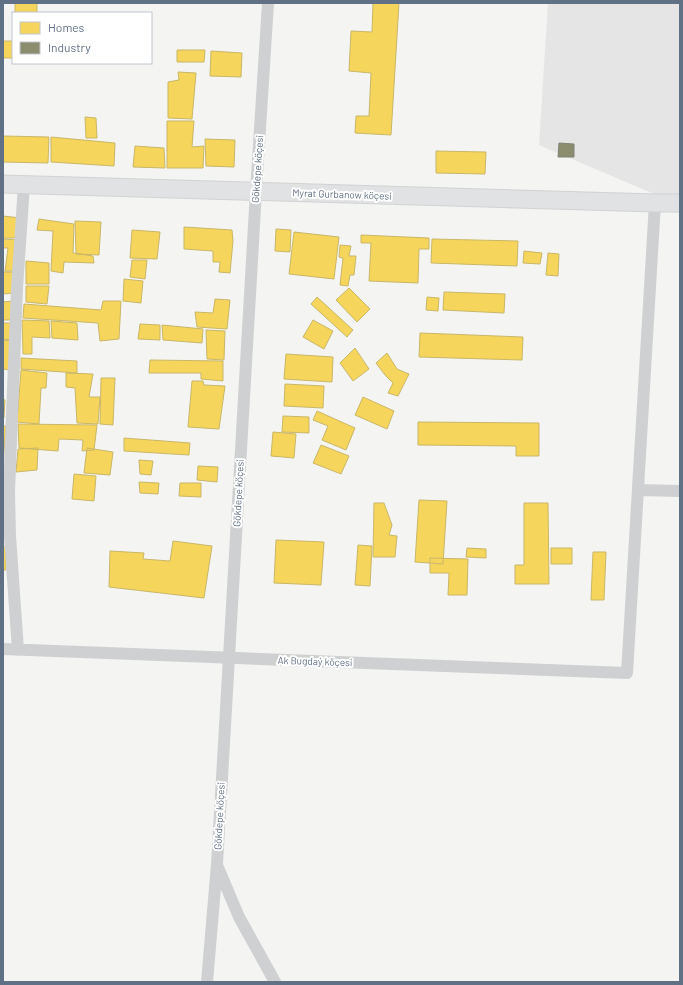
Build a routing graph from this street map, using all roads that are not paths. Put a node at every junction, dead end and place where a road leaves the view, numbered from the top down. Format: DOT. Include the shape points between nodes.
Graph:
graph roads {
  1 [pos="268,3"];
  2 [pos="3,184"];
  3 [pos="24,185"];
  4 [pos="256,191"];
  5 [pos="655,203"];
  6 [pos="680,203"];
  7 [pos="638,490"];
  8 [pos="680,492"];
  9 [pos="3,649"];
  10 [pos="18,650"];
  11 [pos="229,658"];
  12 [pos="217,864"];
  13 [pos="207,982"];
  14 [pos="275,982"];
  1 -- 4 [label="street, Gökdepe köçesi"];
  2 -- 3 [label="street, Myrat Gurbanow köçesi"];
  3 -- 4 [label="street, Myrat Gurbanow köçesi"];
  3 -- 10 [label="street" via="9,492"];
  4 -- 5 [label="street, Myrat Gurbanow köçesi"];
  4 -- 11 [label="street, Gökdepe köçesi"];
  5 -- 6 [label="street, Myrat Gurbanow köçesi"];
  5 -- 7 [label="street"];
  7 -- 8 [label="street"];
  7 -- 11 [label="street, Ak Bugdaý köçesi" via="627,673"];
  9 -- 10 [label="street, Ak Bugdaý köçesi"];
  10 -- 11 [label="street, Ak Bugdaý köçesi"];
  11 -- 12 [label="street, Gökdepe köçesi"];
  12 -- 13 [label="street, Gökdepe köçesi"];
  12 -- 14 [label="street" via="240,917"];
}
